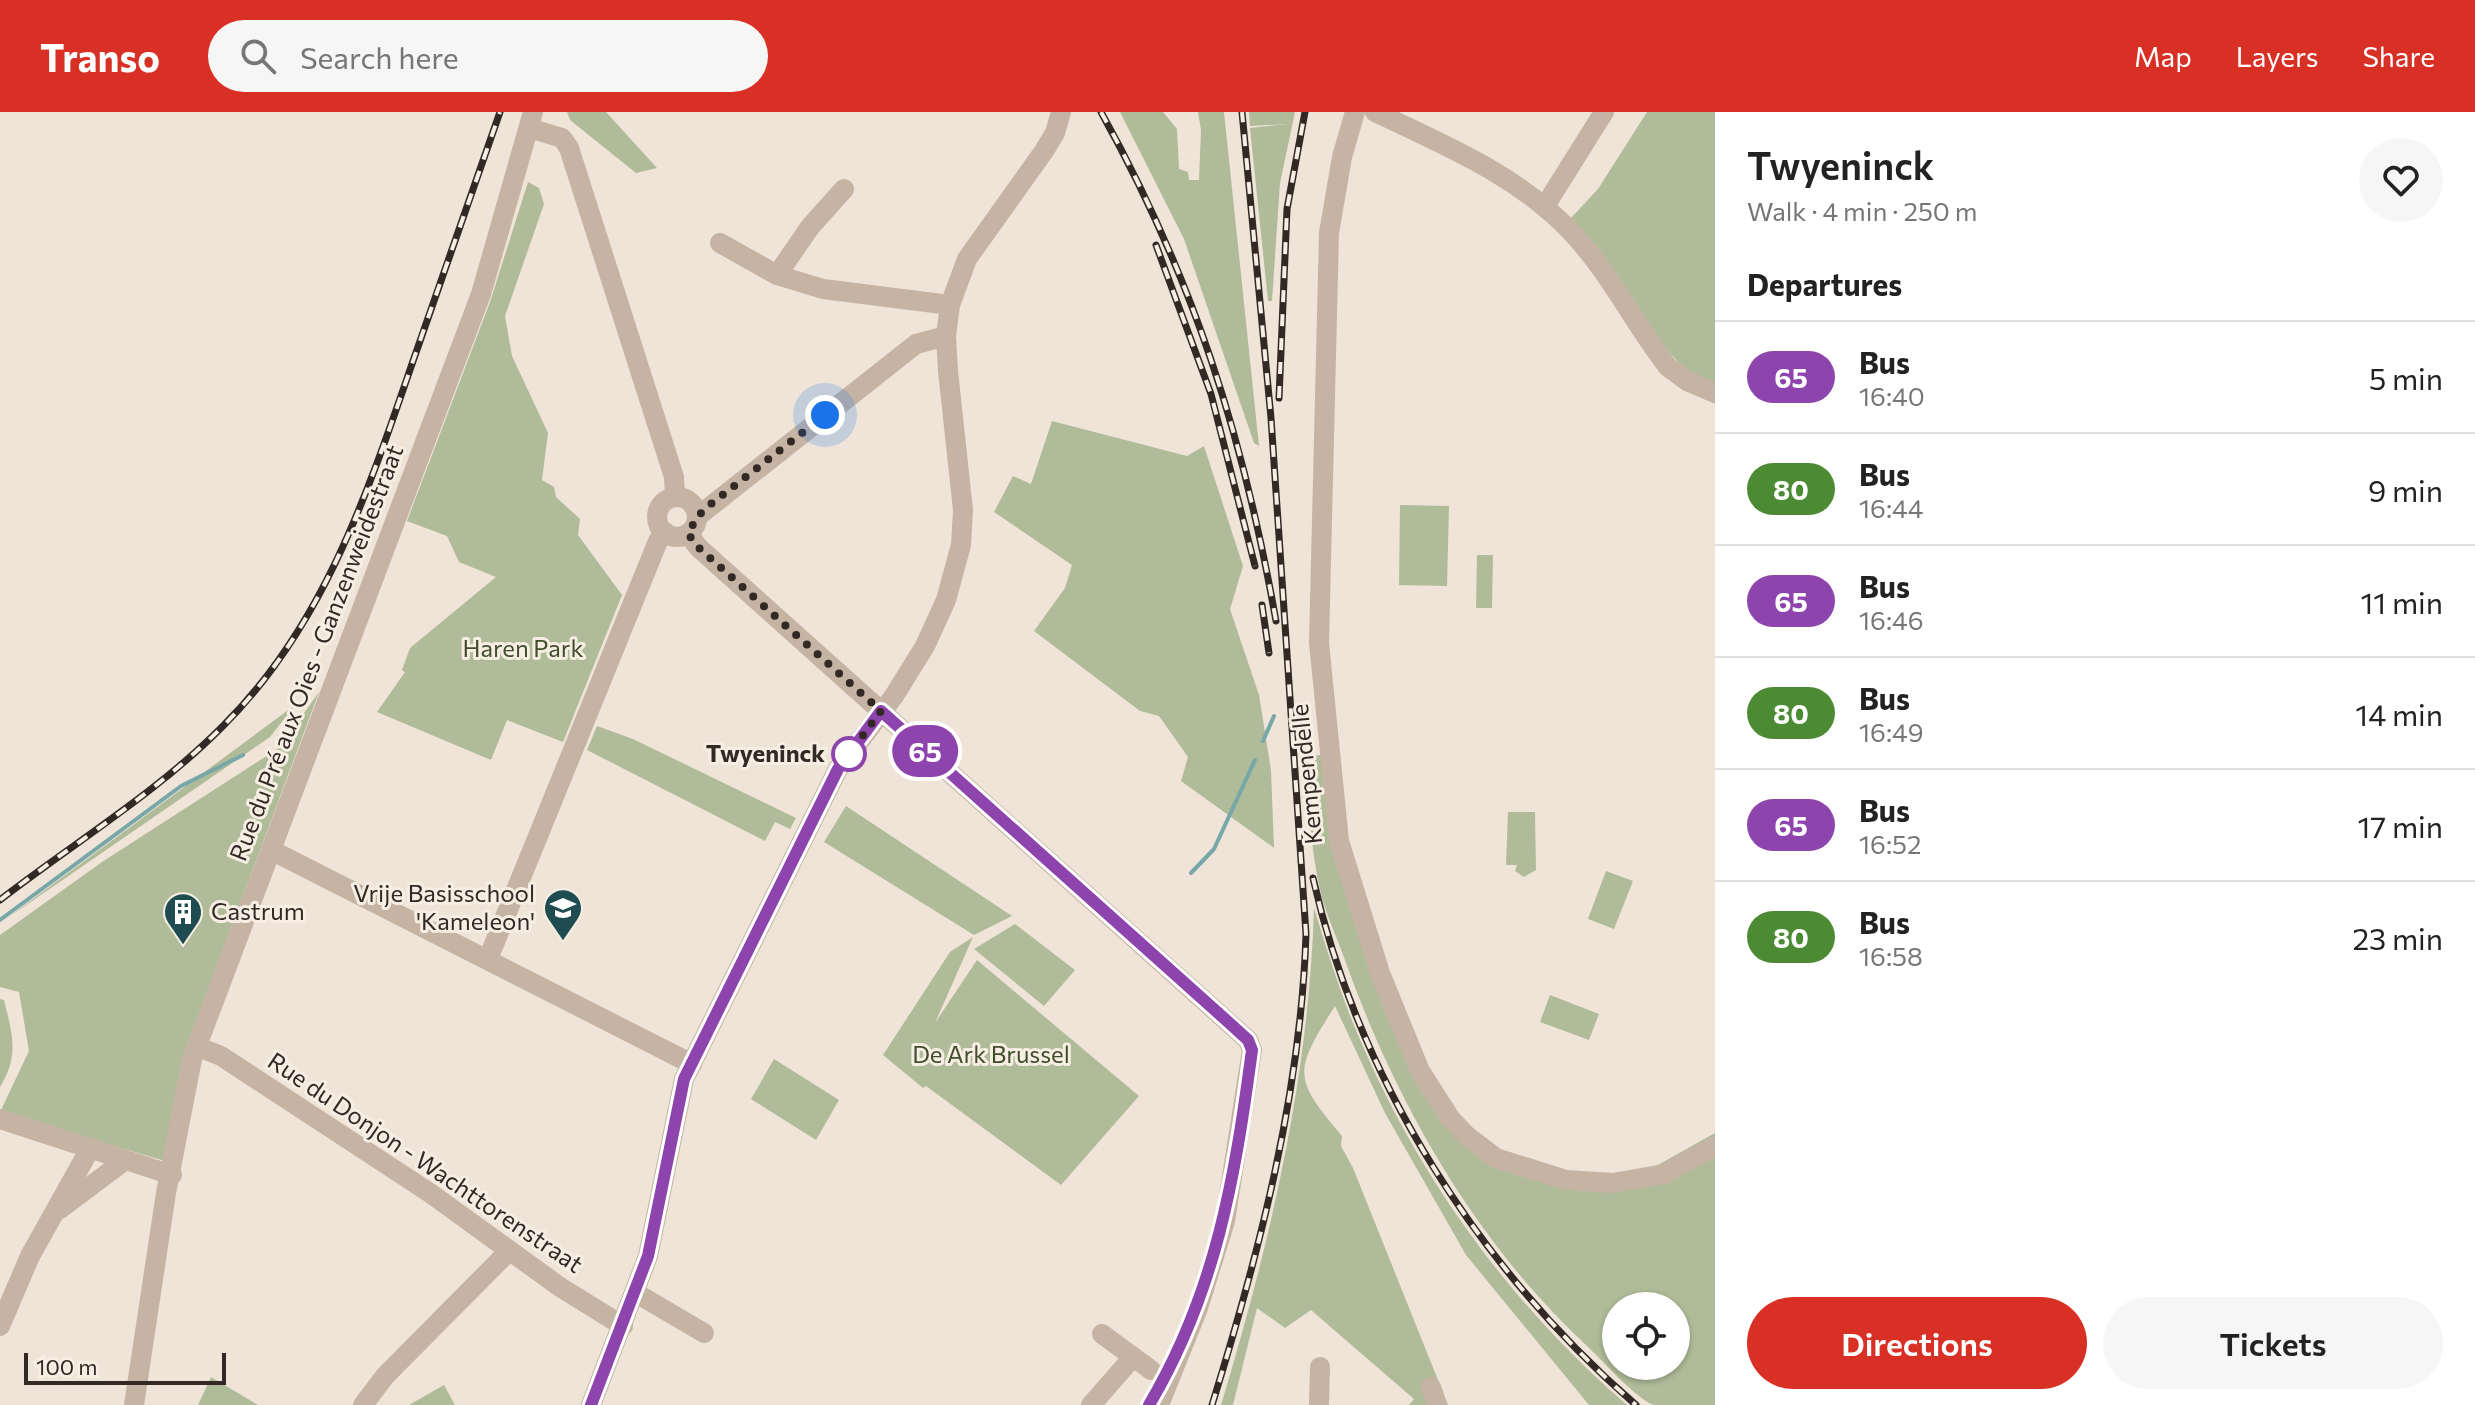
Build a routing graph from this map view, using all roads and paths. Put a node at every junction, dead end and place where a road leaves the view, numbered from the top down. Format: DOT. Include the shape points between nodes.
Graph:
graph roads {
  1 [pos="1061,112"];
  2 [pos="1355,112"];
  3 [pos="1375,112"];
  4 [pos="1604,112"];
  5 [pos="531,120"];
  6 [pos="844,189"];
  7 [pos="1545,206"];
  8 [pos="720,243"];
  9 [pos="777,275"];
  10 [pos="950,305"];
  11 [pos="946,336"];
  12 [pos="1715,393"];
  13 [pos="675,497"];
  14 [pos="692,525"];
  15 [pos="665,532"];
  16 [pos="881,711"];
  17 [pos="271,850"];
  18 [pos="488,959"];
  19 [pos="196,1046"];
  20 [pos="692,1064"];
  21 [pos="0,1119"];
  22 [pos="1715,1146"];
  23 [pos="91,1147"];
  24 [pos="124,1161"];
  25 [pos="172,1175"];
  26 [pos="54,1213"];
  27 [pos="509,1251"];
  28 [pos="9,1282"];
  29 [pos="636,1293"];
  30 [pos="0,1326"];
  31 [pos="623,1326"];
  32 [pos="704,1333"];
  33 [pos="1102,1334"];
  34 [pos="1133,1357"];
  35 [pos="1320,1367"];
  36 [pos="1161,1369"];
  37 [pos="134,1405"];
  38 [pos="363,1405"];
  39 [pos="591,1405"];
  40 [pos="1091,1405"];
  41 [pos="1149,1405"];
  42 [pos="1159,1405"];
  43 [pos="1319,1405"];
  1 -- 10 [label="street" via="1044,151 967,259"];
  2 -- 22 [label="street, Kempendelle" via="1329,233 1319,643 1323,752 1345,865 1396,1019 1420,1071 1467,1136 1496,1158 1566,1180 1597,1183 1664,1174"];
  3 -- 7 [label="street" via="1491,170"];
  4 -- 7 [label="street"];
  5 -- 13 [label="street" via="569,148 674,477"];
  5 -- 17 [label="street, Rue du Pré aux Oies - Ganzenweidestraat" via="481,294"];
  6 -- 9 [label="street"];
  7 -- 12 [label="street" via="1587,250 1668,367"];
  8 -- 9 [label="street"];
  9 -- 10 [label="street" via="823,289"];
  10 -- 11 [label="street"];
  11 -- 14 [label="street" via="916,344"];
  11 -- 16 [label="street" via="953,444 962,484 961,545 946,600 925,646"];
  13 -- 14 [label="street" via="693,504"];
  13 -- 15 [label="street" via="660,508 658,521"];
  14 -- 15 [label="street" via="679,537"];
  14 -- 16 [label="street" via="699,548"];
  15 -- 18 [label="street"];
  16 -- 20 [label="street" via="838,769"];
  16 -- 36 [label="street" via="1248,1040 1252,1050 1231,1197 1198,1308"];
  17 -- 18 [label="street"];
  17 -- 19 [label="street, Rue du Pré aux Oies - Ganzenweidestraat"];
  18 -- 20 [label="street"];
  19 -- 25 [label="street, Rue du Pré aux Oies - Ganzenweidestraat"];
  19 -- 27 [label="street, Rue du Donjon - Wachttorenstraat" via="221,1056"];
  20 -- 29 [label="street" via="684,1079 657,1218"];
  21 -- 23 [label="street"];
  23 -- 24 [label="street"];
  23 -- 26 [label="street"];
  24 -- 25 [label="street"];
  24 -- 26 [label="street"];
  25 -- 37 [label="street, Rue du Pré aux Oies - Ganzenweidestraat"];
  26 -- 28 [label="street"];
  27 -- 31 [label="street, Rue du Donjon - Wachttorenstraat"];
  27 -- 38 [label="street"];
  28 -- 30 [label="street"];
  29 -- 31 [label="street"];
  29 -- 32 [label="street"];
  31 -- 39 [label="street"];
  33 -- 34 [label="street"];
  34 -- 36 [label="street"];
  34 -- 40 [label="street"];
  35 -- 43 [label="street"];
  36 -- 41 [label="street"];
  36 -- 42 [label="street"];
}
